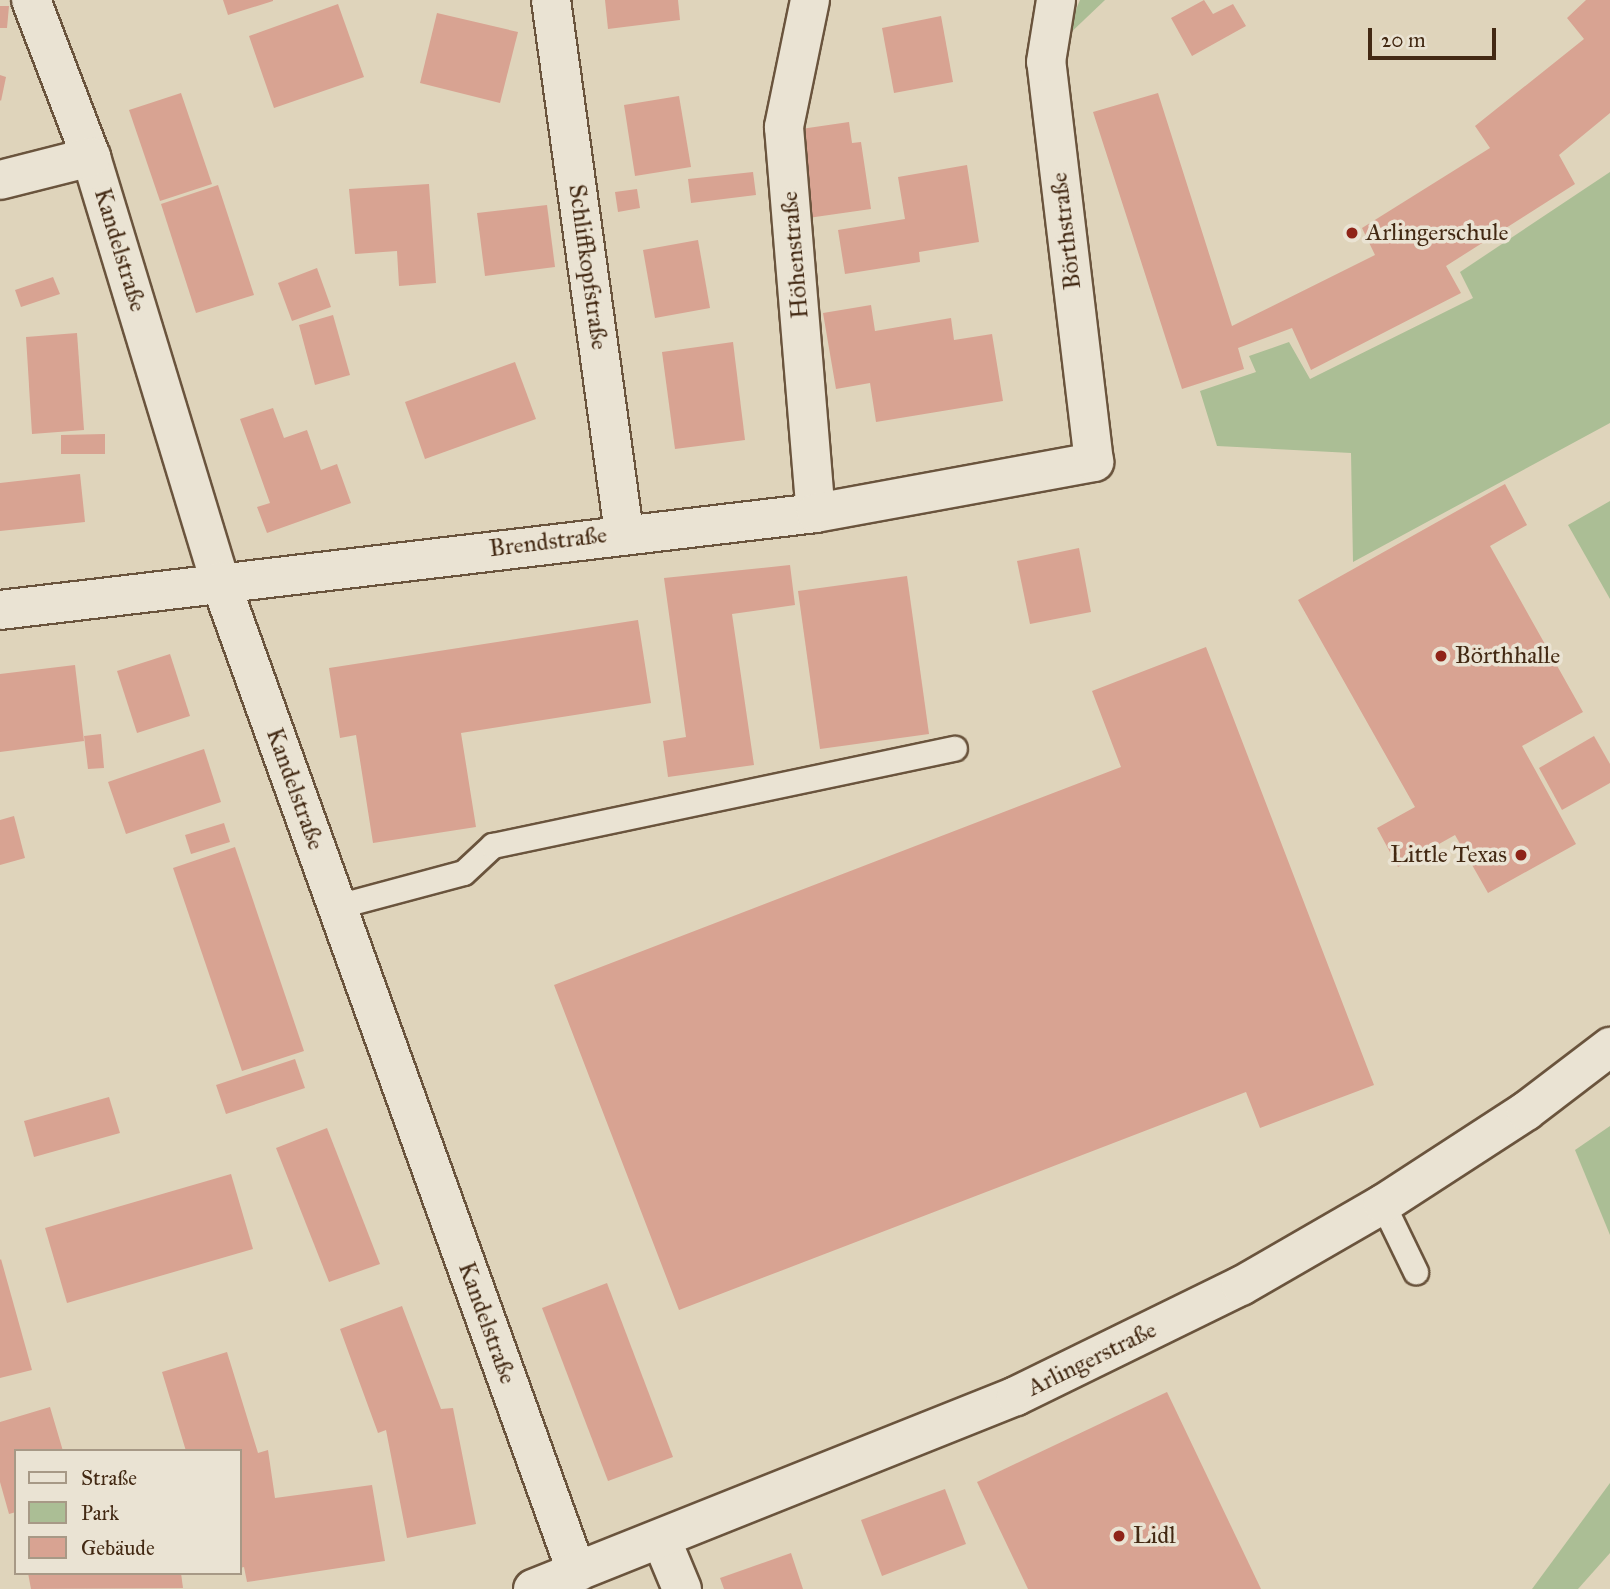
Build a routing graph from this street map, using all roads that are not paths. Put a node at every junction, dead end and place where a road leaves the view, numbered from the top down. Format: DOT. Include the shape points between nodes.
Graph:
graph roads {
  1 [pos="31,0"];
  2 [pos="551,0"];
  3 [pos="810,0"];
  4 [pos="1056,0"];
  5 [pos="91,157"];
  6 [pos="0,180"];
  7 [pos="1094,461"];
  8 [pos="816,513"];
  9 [pos="624,533"];
  10 [pos="220,581"];
  11 [pos="0,610"];
  12 [pos="955,749"];
  13 [pos="337,907"];
  14 [pos="1610,1048"];
  15 [pos="1383,1204"];
  16 [pos="1416,1272"];
  17 [pos="662,1541"];
  18 [pos="577,1573"];
  19 [pos="533,1589"];
  20 [pos="682,1589"];
  1 -- 5 [label="street, Kandelstraße"];
  2 -- 9 [label="street, Schliffkopfstraße"];
  3 -- 8 [label="street, Höhenstraße" via="784,127"];
  4 -- 7 [label="street, Börthstraße" via="1046,62"];
  5 -- 6 [label="street"];
  5 -- 10 [label="street, Kandelstraße"];
  7 -- 8 [label="street, Brendstraße"];
  8 -- 9 [label="street, Brendstraße"];
  9 -- 10 [label="street, Brendstraße"];
  10 -- 11 [label="street, Brendstraße"];
  10 -- 13 [label="street, Kandelstraße"];
  12 -- 13 [label="lane" via="493,846 464,873"];
  13 -- 18 [label="street, Kandelstraße"];
  14 -- 15 [label="street, Arlingerstraße" via="1525,1111"];
  15 -- 16 [label="lane"];
  15 -- 17 [label="street, Arlingerstraße" via="1241,1286 1017,1396"];
  17 -- 18 [label="street, Arlingerstraße"];
  17 -- 20 [label="street"];
  18 -- 19 [label="street, Arlingerstraße"];
}
